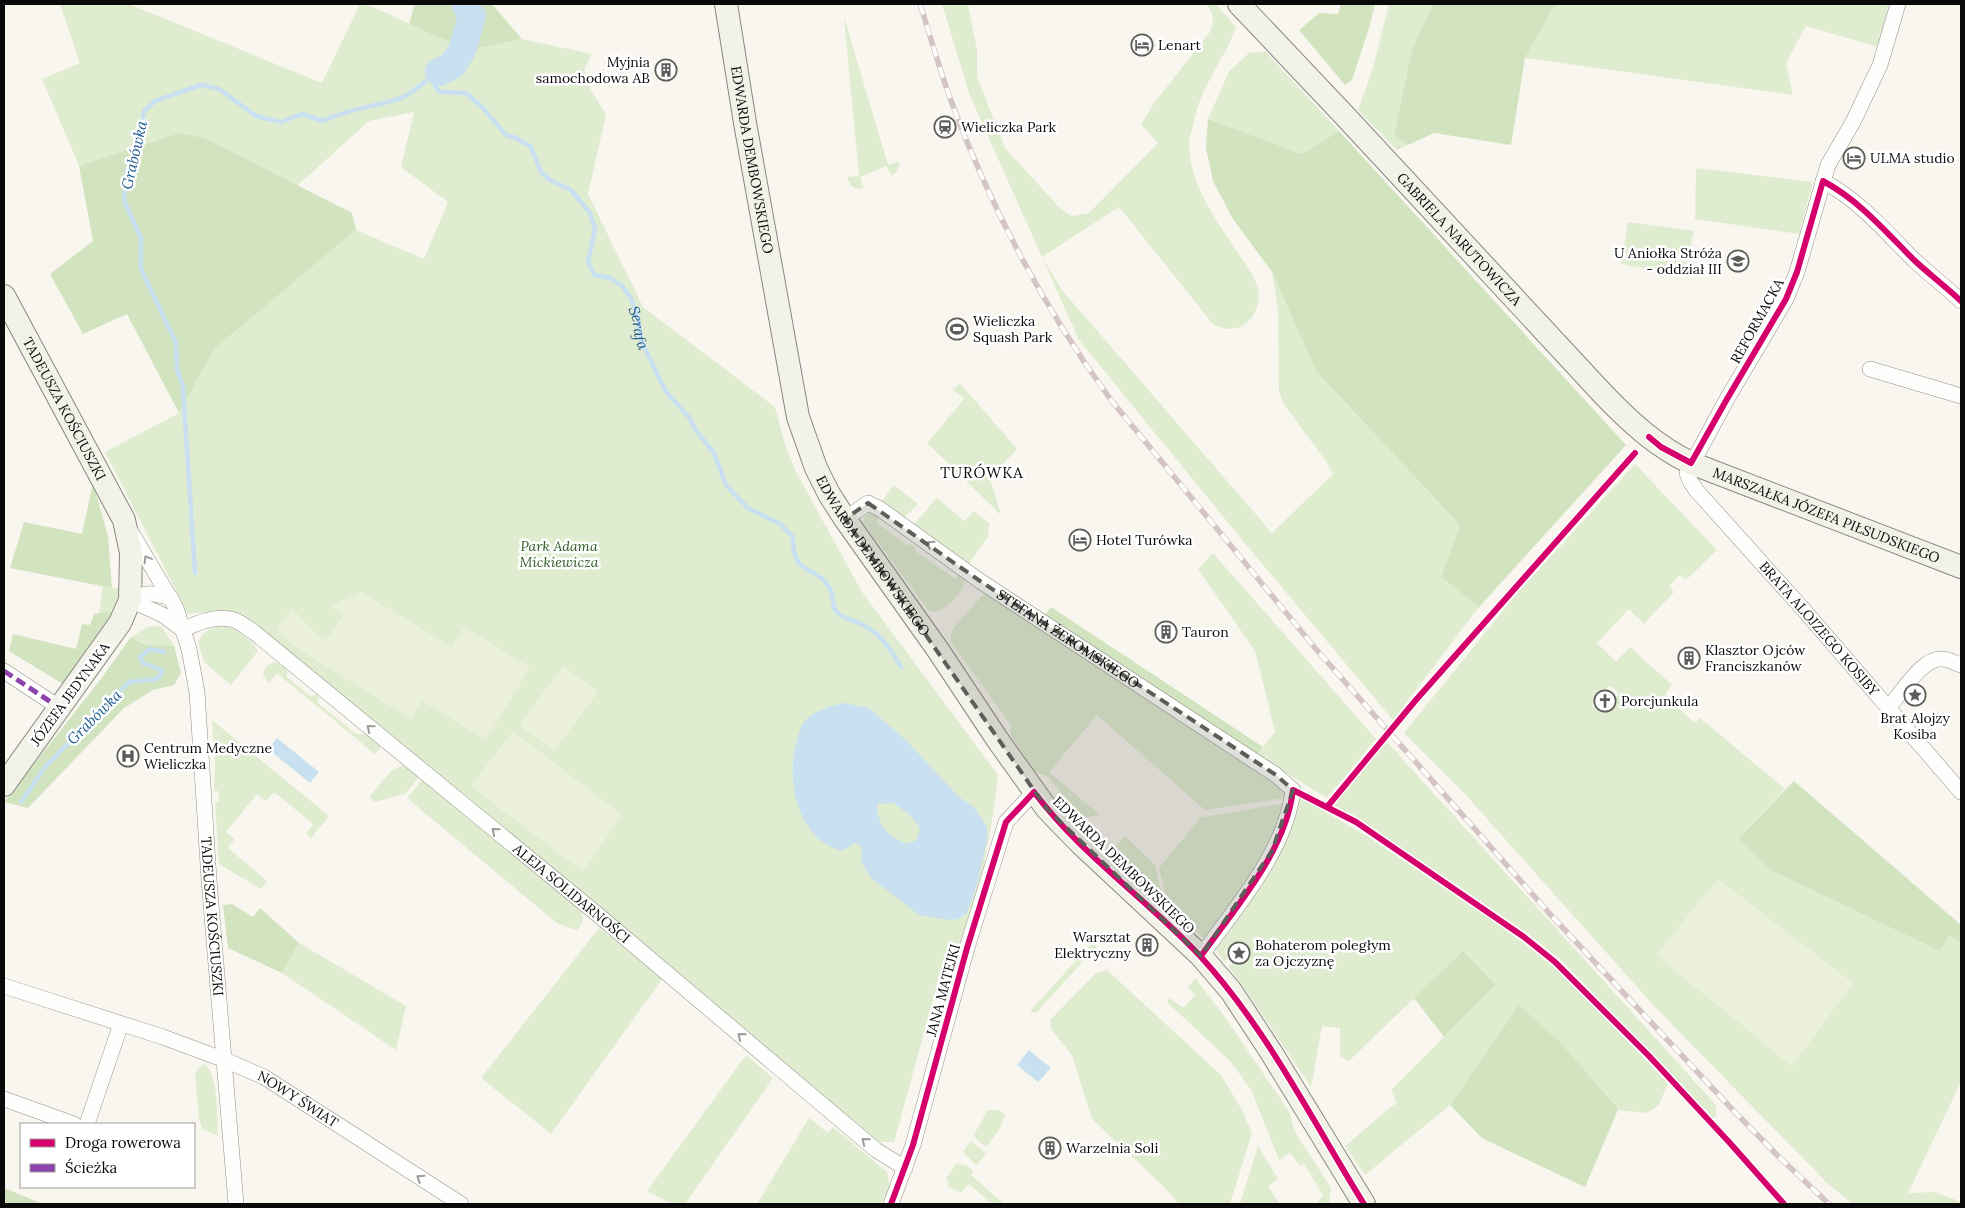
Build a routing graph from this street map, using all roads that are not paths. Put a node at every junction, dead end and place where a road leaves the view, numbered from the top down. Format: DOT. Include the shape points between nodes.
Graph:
graph roads {
  1 [pos="726,4"];
  2 [pos="1239,4"];
  3 [pos="1898,4"];
  4 [pos="1823,181"];
  5 [pos="4,296"];
  6 [pos="1961,300"];
  7 [pos="1870,369"];
  8 [pos="1961,396"];
  9 [pos="1691,463"];
  10 [pos="845,519"];
  11 [pos="124,520"];
  12 [pos="1961,567"];
  13 [pos="171,598"];
  14 [pos="130,600"];
  15 [pos="183,630"];
  16 [pos="1961,665"];
  17 [pos="4,671"];
  18 [pos="60,708"];
  19 [pos="1890,709"];
  20 [pos="4,785"];
  21 [pos="1034,792"];
  22 [pos="1961,792"];
  23 [pos="1204,951"];
  24 [pos="4,986"];
  25 [pos="121,1024"];
  26 [pos="225,1060"];
  27 [pos="4,1099"];
  28 [pos="71,1123"];
  29 [pos="87,1123"];
  30 [pos="905,1168"];
  31 [pos="236,1204"];
  32 [pos="461,1204"];
  33 [pos="891,1204"];
  34 [pos="1364,1204"];
  1 -- 10 [label="street, EDWARDA DEMBOWSKIEGO" via="798,417 816,468"];
  2 -- 9 [label="street, GABRIELA NARUTOWICZA" via="1624,416 1661,447"];
  3 -- 4 [label="street, REFORMACKA" via="1880,65 1828,165"];
  4 -- 6 [label="street" via="1866,211 1915,261"];
  4 -- 9 [label="street, REFORMACKA" via="1786,299"];
  5 -- 11 [label="street, TADEUSZA KOŚCIUSZKI"];
  7 -- 8 [label="street"];
  9 -- 12 [label="street, MARSZAŁKA JÓZEFA PIŁSUDSKIEGO"];
  9 -- 19 [label="street, BRATA ALOJZEGO KOSIBY" via="1687,473 1696,490"];
  10 -- 21 [label="street, EDWARDA DEMBOWSKIEGO"];
  23 -- 10 [label="street, STEFANA ŻEROMSKIEGO, one-way" via="1250,888 1272,851 1286,818 1292,790 1276,775 980,581 880,509 868,503"];
  13 -- 11 [label="street, TADEUSZA KOŚCIUSZKI, one-way"];
  11 -- 14 [label="street, TADEUSZA KOŚCIUSZKI" via="131,553"];
  13 -- 14 [label="street" via="148,593"];
  13 -- 15 [label="street, TADEUSZA KOŚCIUSZKI"];
  14 -- 15 [label="street"];
  14 -- 18 [label="street, JÓZEFA JEDYNAKA" via="120,623"];
  15 -- 26 [label="street, TADEUSZA KOŚCIUSZKI" via="198,692 209,880"];
  30 -- 15 [label="street, ALEJA SOLIDARNOŚCI, one-way" via="876,1150 597,914 254,633 234,620 212,619"];
  16 -- 19 [label="street" via="1942,659 1930,661"];
  17 -- 18 [label="street"];
  18 -- 20 [label="street, JÓZEFA JEDYNAKA"];
  19 -- 22 [label="street, BRATA ALOJZEGO KOSIBY"];
  21 -- 23 [label="street, EDWARDA DEMBOWSKIEGO" via="1062,825"];
  21 -- 30 [label="street, JANA MATEJKI" via="1006,822"];
  23 -- 34 [label="street, EDWARDA DEMBOWSKIEGO" via="1271,1052"];
  24 -- 25 [label="street, NOWY ŚWIAT"];
  25 -- 26 [label="street, NOWY ŚWIAT"];
  25 -- 29 [label="street"];
  26 -- 31 [label="street, TADEUSZA KOŚCIUSZKI"];
  32 -- 26 [label="street, NOWY ŚWIAT, one-way" via="264,1076"];
  27 -- 28 [label="street"];
  30 -- 33 [label="street, JANA MATEJKI"];
}
